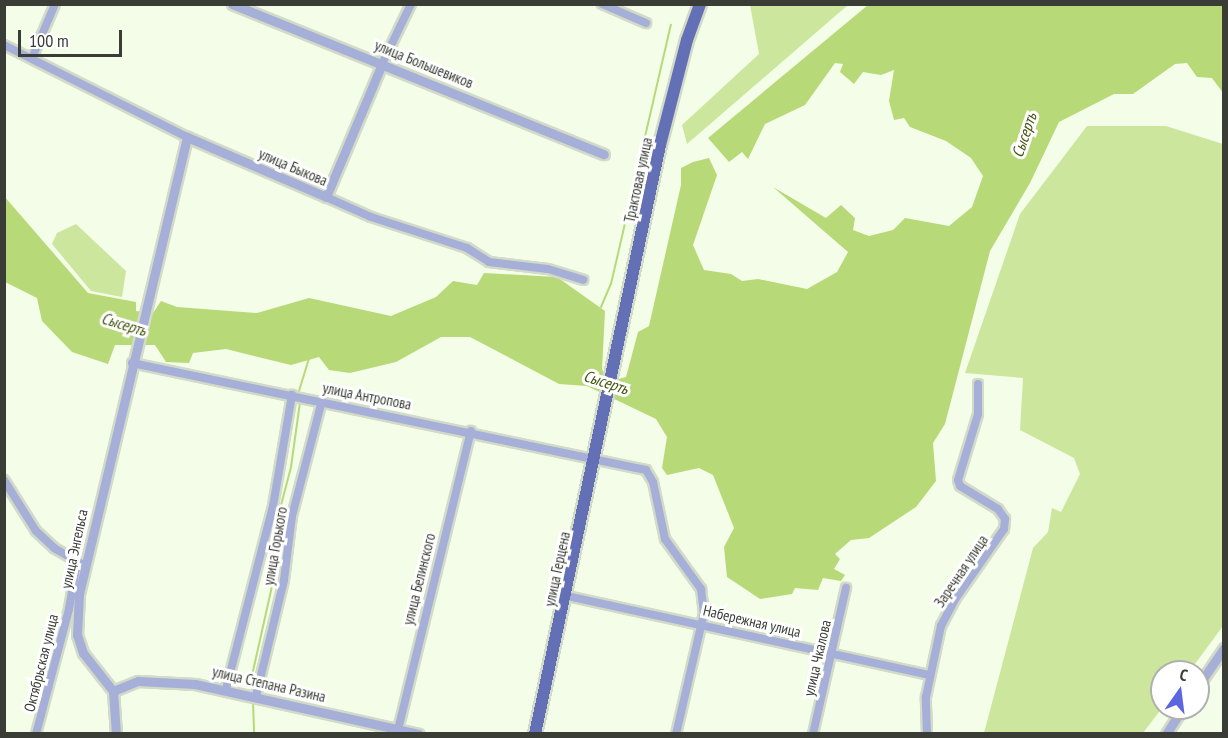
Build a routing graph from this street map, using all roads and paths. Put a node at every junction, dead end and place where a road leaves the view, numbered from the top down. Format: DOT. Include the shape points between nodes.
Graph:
graph roads {
  1 [pos="55,4"];
  2 [pos="232,4"];
  3 [pos="411,4"];
  4 [pos="602,4"];
  5 [pos="700,4"];
  6 [pos="646,23"];
  7 [pos="4,45"];
  8 [pos="32,58"];
  9 [pos="382,64"];
  10 [pos="187,137"];
  11 [pos="604,154"];
  12 [pos="326,197"];
  13 [pos="583,280"];
  14 [pos="132,363"];
  15 [pos="978,384"];
  16 [pos="292,395"];
  17 [pos="322,401"];
  18 [pos="604,411"];
  19 [pos="471,431"];
  20 [pos="596,459"];
  21 [pos="4,480"];
  22 [pos="81,563"];
  23 [pos="846,588"];
  24 [pos="567,596"];
  25 [pos="701,623"];
  26 [pos="1224,648"];
  27 [pos="831,653"];
  28 [pos="1210,668"];
  29 [pos="930,675"];
  30 [pos="226,689"];
  31 [pos="113,691"];
  32 [pos="256,696"];
  33 [pos="1176,720"];
  34 [pos="397,732"];
  35 [pos="36,734"];
  36 [pos="116,734"];
  37 [pos="418,734"];
  38 [pos="535,734"];
  39 [pos="676,734"];
  40 [pos="813,734"];
  41 [pos="927,734"];
  42 [pos="1167,734"];
  1 -- 8 [label="street"];
  2 -- 9 [label="street, улица Большевиков"];
  3 -- 9 [label="street"];
  4 -- 6 [label="street"];
  5 -- 18 [label="main road, Трактовая улица" via="660,144"];
  7 -- 8 [label="street, улица Быкова"];
  8 -- 10 [label="street, улица Быкова"];
  9 -- 11 [label="street, улица Большевиков"];
  9 -- 12 [label="street"];
  10 -- 12 [label="street, улица Быкова"];
  10 -- 14 [label="street, улица Энгельса"];
  12 -- 13 [label="street, улица Быкова" via="415,233 466,248 489,262 548,269"];
  14 -- 16 [label="street, улица Антропова"];
  14 -- 22 [label="street, улица Энгельса"];
  15 -- 29 [label="street, Заречная улица" via="978,414 958,480 960,486 989,500 1005,519 1004,529 941,626"];
  16 -- 17 [label="street, улица Антропова"];
  16 -- 30 [label="street, улица Горького" via="275,495"];
  17 -- 19 [label="street, улица Антропова"];
  17 -- 32 [label="street, улица Горького" via="292,516 284,580"];
  18 -- 20 [label="main road, улица Герцена"];
  19 -- 20 [label="street, улица Антропова"];
  19 -- 34 [label="street, улица Белинского"];
  20 -- 24 [label="main road, улица Герцена"];
  20 -- 25 [label="street, улица Антропова" via="646,470 653,482 665,538 701,589"];
  21 -- 22 [label="street" via="36,531 54,548"];
  22 -- 31 [label="street, улица Энгельса" via="77,635 83,653"];
  22 -- 35 [label="street, Октябрьская улица"];
  23 -- 27 [label="street, улица Чкалова"];
  24 -- 25 [label="street, Набережная улица"];
  24 -- 38 [label="main road, улица Герцена"];
  25 -- 27 [label="street, Набережная улица"];
  25 -- 39 [label="street"];
  26 -- 28 [label="street"];
  27 -- 29 [label="street, Набережная улица"];
  27 -- 40 [label="street, улица Чкалова"];
  29 -- 41 [label="street, Заречная улица"];
  30 -- 31 [label="street, улица Степана Разина" via="151,681 127,682"];
  30 -- 32 [label="street, улица Степана Разина"];
  31 -- 36 [label="street"];
  32 -- 34 [label="street, улица Степана Разина"];
  33 -- 42 [label="street"];
  34 -- 37 [label="street, улица Степана Разина"];
}
